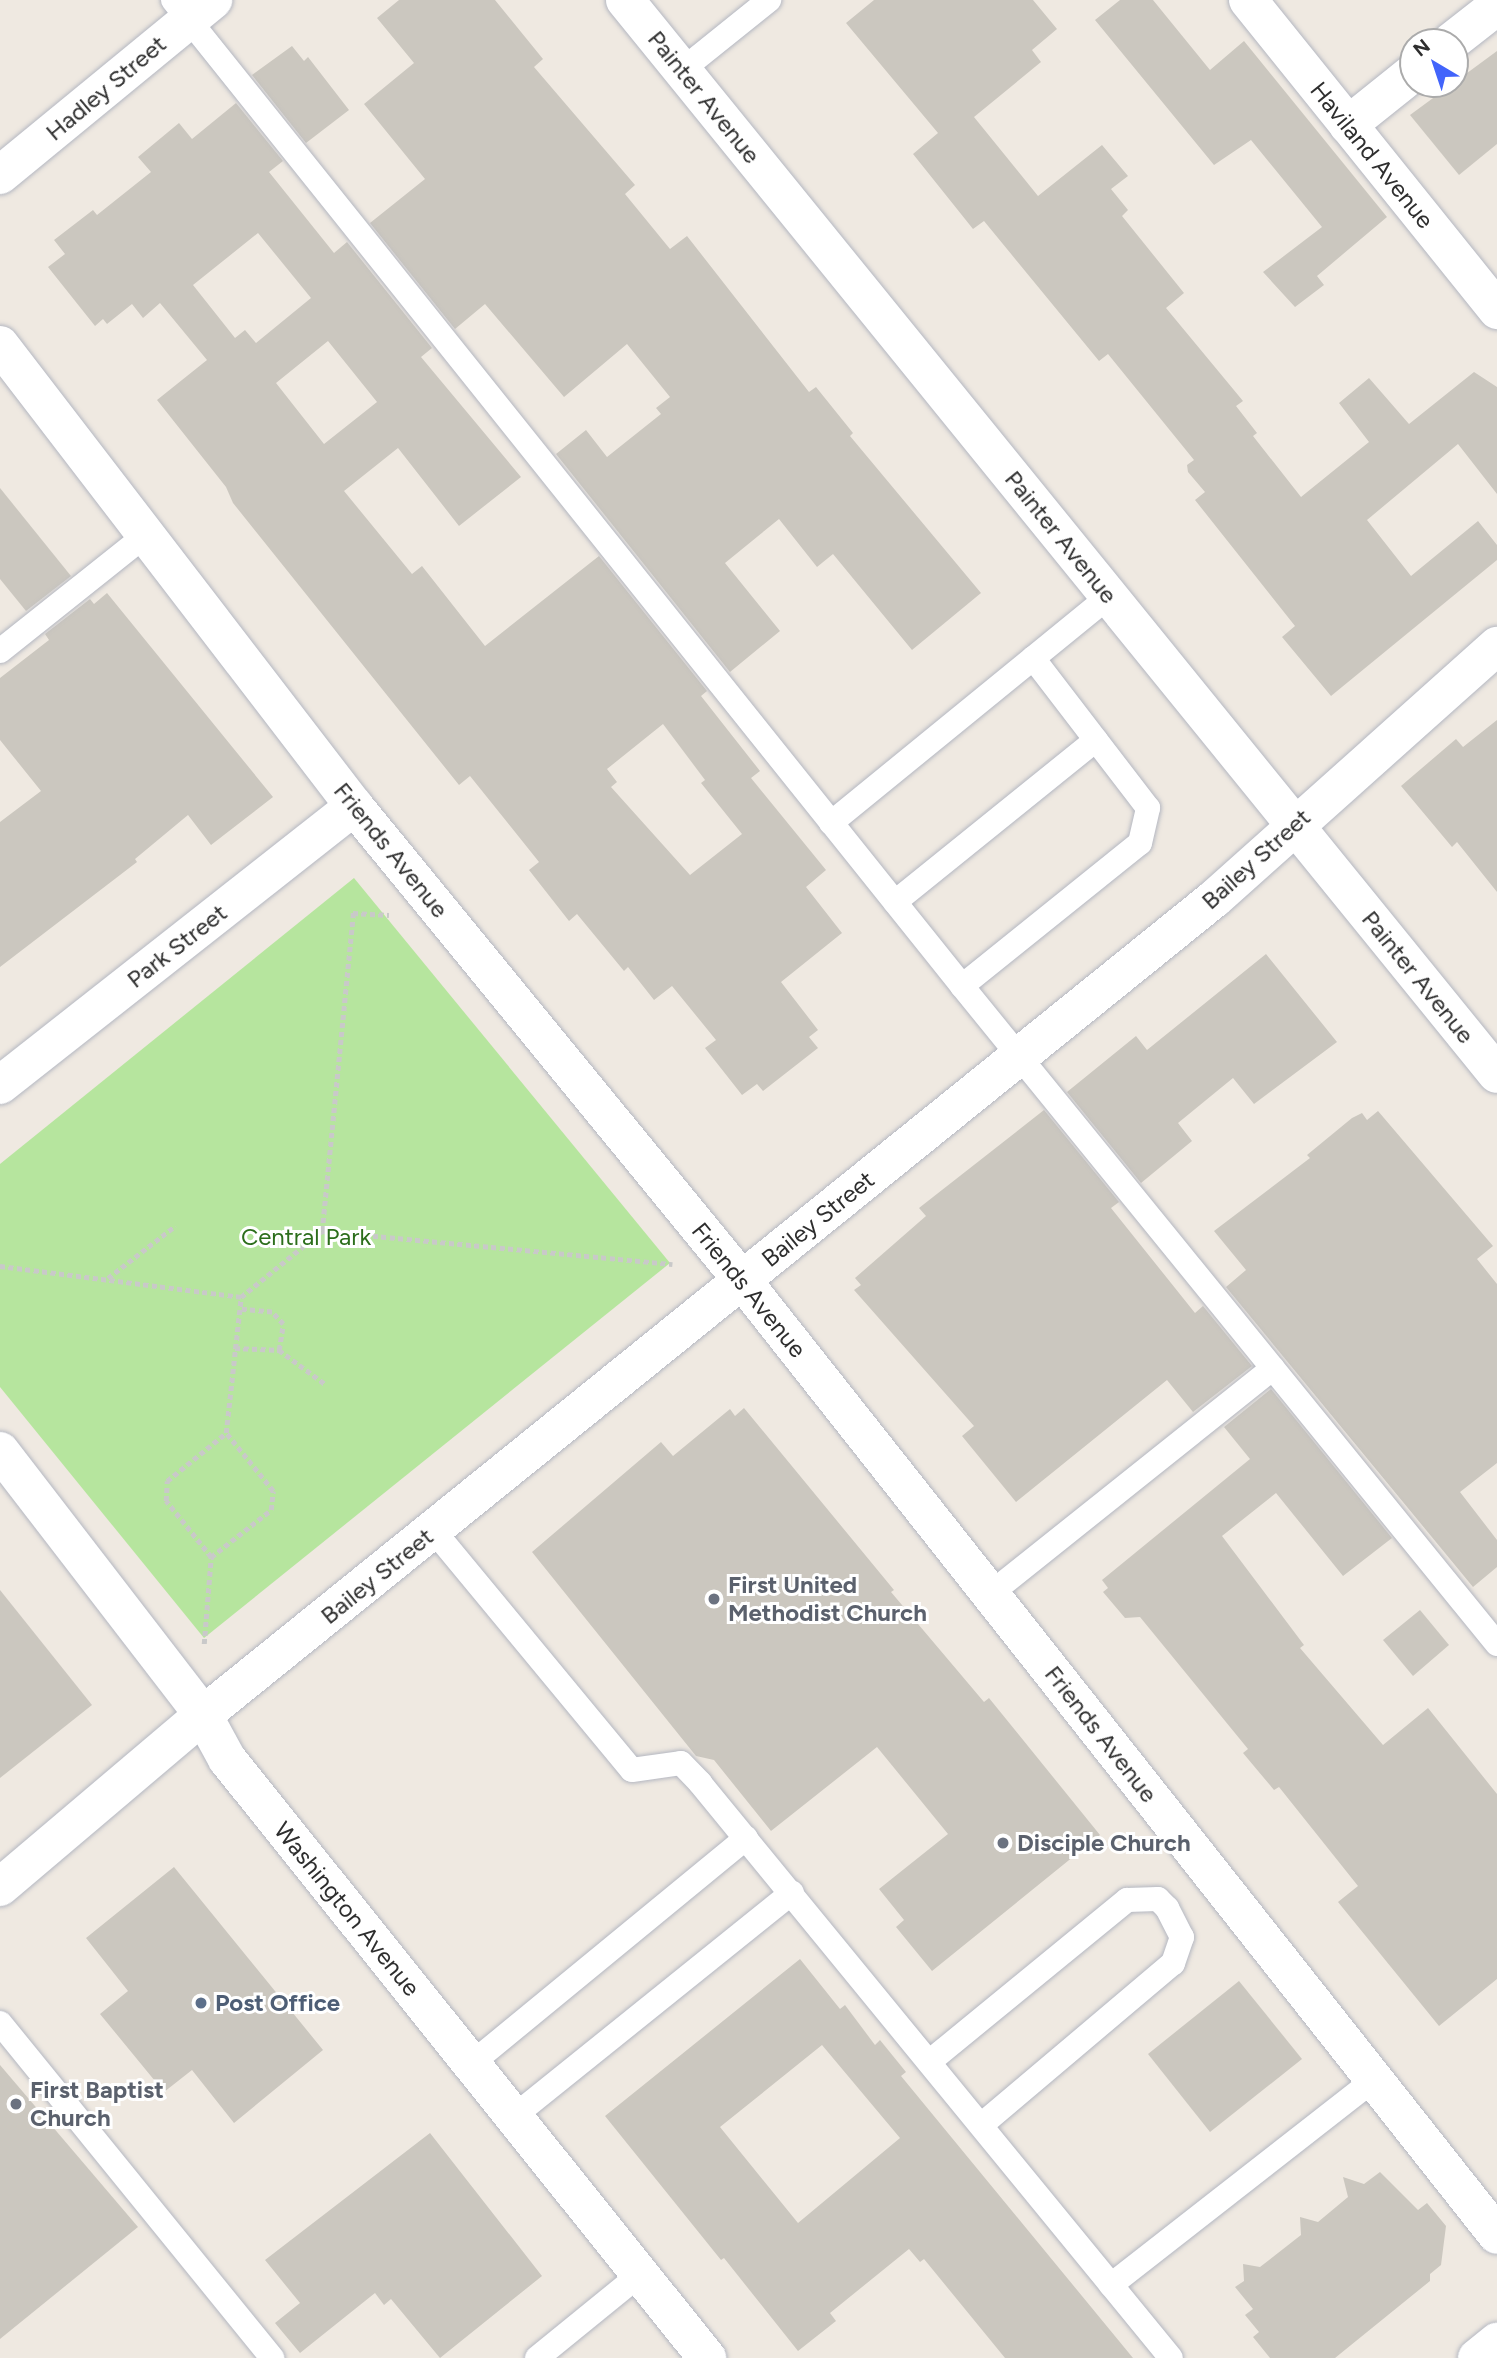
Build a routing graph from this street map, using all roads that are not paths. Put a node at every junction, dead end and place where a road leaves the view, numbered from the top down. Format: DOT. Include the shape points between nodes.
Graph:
graph roads {
  1 [pos="625,0"];
  2 [pos="769,0"];
  3 [pos="1248,0"];
  4 [pos="1497,6"];
  5 [pos="191,7"];
  6 [pos="1469,28"];
  7 [pos="682,70"];
  8 [pos="1399,84"];
  9 [pos="1348,125"];
  10 [pos="0,176"];
  11 [pos="1497,310"];
  12 [pos="0,345"];
  13 [pos="146,535"];
  14 [pos="1109,596"];
  15 [pos="1497,646"];
  16 [pos="0,651"];
  17 [pos="1032,658"];
  18 [pos="1096,740"];
  19 [pos="354,806"];
  20 [pos="831,823"];
  21 [pos="1294,824"];
  22 [pos="895,902"];
  23 [pos="962,986"];
  24 [pos="1020,1057"];
  25 [pos="1497,1074"];
  26 [pos="0,1086"];
  27 [pos="742,1280"];
  28 [pos="1273,1368"];
  29 [pos="0,1451"];
  30 [pos="434,1531"];
  31 [pos="990,1594"];
  32 [pos="1497,1644"];
  33 [pos="203,1715"];
  34 [pos="746,1838"];
  35 [pos="0,1887"];
  36 [pos="792,1893"];
  37 [pos="0,2023"];
  38 [pos="929,2062"];
  39 [pos="471,2064"];
  40 [pos="1373,2080"];
  41 [pos="513,2117"];
  42 [pos="981,2125"];
  43 [pos="1497,2235"];
  44 [pos="639,2275"];
  45 [pos="1111,2285"];
  46 [pos="1497,2342"];
  47 [pos="700,2356"];
  48 [pos="272,2358"];
  49 [pos="537,2358"];
  50 [pos="1171,2358"];
  51 [pos="1477,2358"];
  1 -- 7 [label="street, Painter Avenue"];
  2 -- 7 [label="lane"];
  3 -- 9 [label="street, Haviland Avenue"];
  4 -- 6 [label="street"];
  5 -- 10 [label="street, Hadley Street"];
  5 -- 20 [label="lane"];
  7 -- 14 [label="street, Painter Avenue"];
  8 -- 9 [label="street"];
  9 -- 11 [label="street, Haviland Avenue"];
  12 -- 13 [label="street, Friends Avenue"];
  13 -- 16 [label="lane"];
  13 -- 19 [label="street, Friends Avenue"];
  14 -- 17 [label="lane"];
  14 -- 21 [label="street, Painter Avenue"];
  15 -- 21 [label="street, Bailey Street"];
  17 -- 18 [label="lane"];
  17 -- 20 [label="lane"];
  18 -- 22 [label="lane"];
  18 -- 23 [label="lane" via="1148,808 1140,843"];
  19 -- 26 [label="street, Park Street"];
  19 -- 27 [label="street, Friends Avenue"];
  20 -- 22 [label="lane"];
  21 -- 24 [label="street, Bailey Street" via="1249,870"];
  21 -- 25 [label="street, Painter Avenue"];
  22 -- 23 [label="lane"];
  23 -- 24 [label="lane"];
  24 -- 27 [label="street, Bailey Street"];
  24 -- 28 [label="lane"];
  27 -- 30 [label="street, Bailey Street"];
  27 -- 31 [label="street, Friends Avenue"];
  28 -- 31 [label="lane"];
  28 -- 32 [label="lane"];
  29 -- 33 [label="street, Washington Avenue"];
  30 -- 33 [label="street, Bailey Street"];
  30 -- 34 [label="lane" via="632,1770 681,1763"];
  31 -- 40 [label="street, Friends Avenue"];
  33 -- 35 [label="street, Bailey Street"];
  33 -- 39 [label="street, Washington Avenue" via="227,1759"];
  34 -- 36 [label="lane"];
  34 -- 39 [label="lane"];
  36 -- 38 [label="lane"];
  36 -- 41 [label="lane"];
  37 -- 48 [label="lane"];
  38 -- 42 [label="lane"];
  38 -- 42 [label="lane" via="1127,1900 1158,1899 1167,1908 1182,1937 1173,1963"];
  39 -- 41 [label="street, Washington Avenue"];
  40 -- 43 [label="street, Friends Avenue"];
  40 -- 45 [label="lane"];
  41 -- 44 [label="street, Washington Avenue"];
  42 -- 45 [label="lane"];
  44 -- 47 [label="street, Washington Avenue"];
  44 -- 49 [label="lane"];
  45 -- 50 [label="lane"];
  46 -- 51 [label="street"];
}
